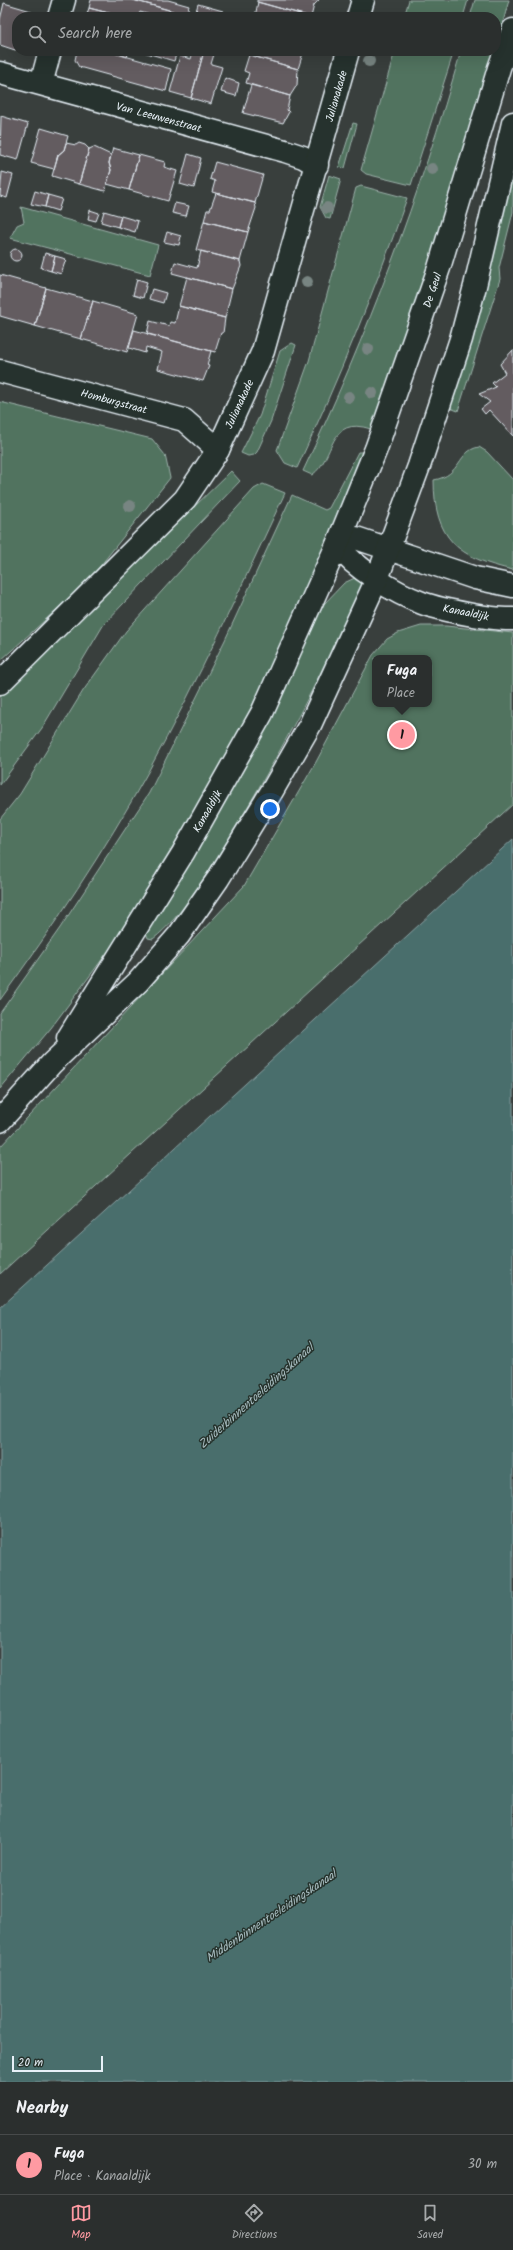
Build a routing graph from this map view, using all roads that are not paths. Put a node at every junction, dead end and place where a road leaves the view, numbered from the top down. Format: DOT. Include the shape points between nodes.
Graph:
graph roads {
  1 [pos="64,0"];
  2 [pos="363,0"];
  3 [pos="60,12"];
  4 [pos="359,12"];
  5 [pos="513,30"];
  6 [pos="49,56"];
  7 [pos="347,56"];
  8 [pos="0,73"];
  9 [pos="41,84"];
  10 [pos="513,124"];
  11 [pos="317,165"];
  12 [pos="0,371"];
  13 [pos="218,450"];
  14 [pos="337,545"];
  15 [pos="388,549"];
  16 [pos="377,579"];
  17 [pos="513,586"];
  18 [pos="513,619"];
  19 [pos="0,683"];
  20 [pos="52,1062"];
  21 [pos="0,1120"];
  1 -- 3 [label="main road"];
  2 -- 4 [label="main road"];
  5 -- 14 [label="main road, De Geul" via="499,68 440,268 376,449"];
  6 -- 9 [label="main road"];
  7 -- 11 [label="main road, Julianakade"];
  8 -- 9 [label="main road, Van Leeuwenstraat"];
  9 -- 11 [label="main road, Van Leeuwenstraat" via="285,151"];
  10 -- 15 [label="main road" via="476,286 461,339 419,466"];
  11 -- 13 [label="main road, Julianakade" via="263,351"];
  12 -- 13 [label="main road, Homburgstraat" via="184,420"];
  13 -- 19 [label="main road, Julianakade" via="185,499"];
  14 -- 15 [label="main road" via="356,538"];
  14 -- 16 [label="main road, Kanaaldijk" via="345,557"];
  14 -- 20 [label="main road, Kanaaldijk" via="262,713 183,853"];
  15 -- 16 [label="main road, Kanaaldijk"];
  15 -- 17 [label="main road" via="475,578"];
  16 -- 18 [label="main road, Kanaaldijk" via="422,604 483,617"];
  16 -- 20 [label="main road, Kanaaldijk" via="310,725 218,879 179,935 138,982"];
  20 -- 21 [label="main road, Kanaaldijk"];
}
